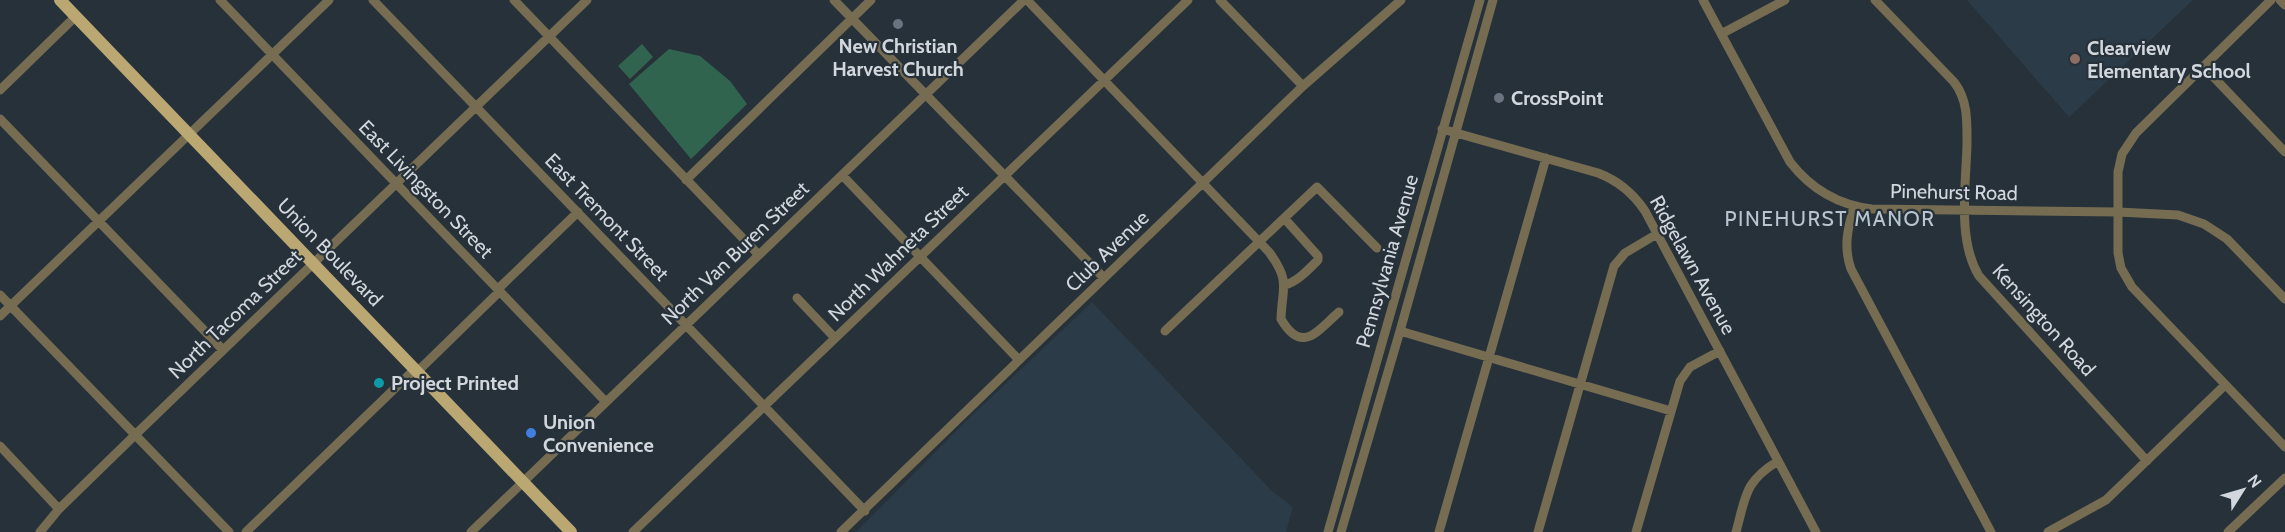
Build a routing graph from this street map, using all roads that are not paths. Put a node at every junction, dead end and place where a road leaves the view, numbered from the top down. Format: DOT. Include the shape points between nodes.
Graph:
graph roads {
  1 [pos="60,0"];
  2 [pos="220,0"];
  3 [pos="329,0"];
  4 [pos="373,0"];
  5 [pos="514,0"];
  6 [pos="587,0"];
  7 [pos="834,0"];
  8 [pos="872,0"];
  9 [pos="1025,0"];
  10 [pos="1188,0"];
  11 [pos="1220,0"];
  12 [pos="1401,0"];
  13 [pos="1480,0"];
  14 [pos="1492,0"];
  15 [pos="1702,0"];
  16 [pos="1785,0"];
  17 [pos="1875,0"];
  18 [pos="2271,0"];
  19 [pos="2280,0"];
  20 [pos="2285,5"];
  21 [pos="76,16"];
  22 [pos="852,19"];
  23 [pos="1721,34"];
  24 [pos="549,37"];
  25 [pos="272,55"];
  26 [pos="2203,66"];
  27 [pos="1105,80"];
  28 [pos="1303,86"];
  29 [pos="0,90"];
  30 [pos="925,96"];
  31 [pos="476,106"];
  32 [pos="0,119"];
  33 [pos="1442,129"];
  34 [pos="1456,133"];
  35 [pos="189,134"];
  36 [pos="2285,152"];
  37 [pos="1546,158"];
  38 [pos="842,175"];
  39 [pos="1004,177"];
  40 [pos="686,180"];
  41 [pos="1204,183"];
  42 [pos="396,184"];
  43 [pos="1854,206"];
  44 [pos="1966,210"];
  45 [pos="578,212"];
  46 [pos="2118,212"];
  47 [pos="1284,218"];
  48 [pos="99,220"];
  49 [pos="1658,234"];
  50 [pos="1259,242"];
  51 [pos="1377,248"];
  52 [pos="759,255"];
  53 [pos="920,256"];
  54 [pos="314,264"];
  55 [pos="1104,278"];
  56 [pos="1285,285"];
  57 [pos="499,290"];
  58 [pos="0,295"];
  59 [pos="797,298"];
  60 [pos="2285,299"];
  61 [pos="10,306"];
  62 [pos="1340,312"];
  63 [pos="0,316"];
  64 [pos="686,326"];
  65 [pos="1165,331"];
  66 [pos="1400,331"];
  67 [pos="835,338"];
  68 [pos="223,350"];
  69 [pos="1720,351"];
  70 [pos="1489,358"];
  71 [pos="1019,360"];
  72 [pos="416,371"];
  73 [pos="1580,385"];
  74 [pos="2225,385"];
  75 [pos="606,402"];
  76 [pos="765,407"];
  77 [pos="1671,411"];
  78 [pos="135,435"];
  79 [pos="0,446"];
  80 [pos="2285,447"];
  81 [pos="1778,461"];
  82 [pos="2147,461"];
  83 [pos="2285,478"];
  84 [pos="523,482"];
  85 [pos="59,509"];
  86 [pos="865,511"];
  87 [pos="40,532"];
  88 [pos="229,532"];
  89 [pos="246,532"];
  90 [pos="471,532"];
  91 [pos="571,532"];
  92 [pos="633,532"];
  93 [pos="841,532"];
  94 [pos="1328,532"];
  95 [pos="1341,532"];
  96 [pos="1439,532"];
  97 [pos="1538,532"];
  98 [pos="1636,532"];
  99 [pos="1736,532"];
  100 [pos="1816,532"];
  101 [pos="1991,532"];
  102 [pos="2048,532"];
  103 [pos="2228,532"];
  1 -- 21 [label="main road, Union Boulevard"];
  2 -- 25 [label="street, East Livingston Street"];
  3 -- 25 [label="street"];
  4 -- 31 [label="street, East Tremont Street"];
  5 -- 24 [label="street"];
  6 -- 24 [label="street, North Tacoma Street"];
  7 -- 22 [label="street"];
  8 -- 22 [label="street"];
  9 -- 27 [label="street"];
  9 -- 30 [label="street, North Van Buren Street"];
  10 -- 27 [label="street, North Wahneta Street"];
  11 -- 28 [label="street"];
  12 -- 28 [label="street, Club Avenue"];
  13 -- 33 [label="street, Pennsylvania Avenue"];
  14 -- 34 [label="street, Pennsylvania Avenue"];
  15 -- 23 [label="street, Pinehurst Road"];
  16 -- 23 [label="street"];
  17 -- 44 [label="street, Kensington Road" via="1954,82 1963,98 1967,122"];
  18 -- 26 [label="street"];
  19 -- 20 [label="street"];
  21 -- 29 [label="street"];
  21 -- 35 [label="main road, Union Boulevard"];
  22 -- 30 [label="street"];
  22 -- 40 [label="street"];
  23 -- 43 [label="street, Pinehurst Road" via="1790,162 1813,187"];
  24 -- 31 [label="street, North Tacoma Street"];
  24 -- 40 [label="street"];
  25 -- 35 [label="street"];
  25 -- 42 [label="street, East Livingston Street"];
  26 -- 36 [label="street"];
  26 -- 46 [label="street" via="2126,146 2118,172"];
  27 -- 39 [label="street, North Wahneta Street"];
  27 -- 41 [label="street"];
  28 -- 41 [label="street, Club Avenue"];
  30 -- 38 [label="street, North Van Buren Street"];
  30 -- 39 [label="street"];
  31 -- 42 [label="street, North Tacoma Street"];
  31 -- 45 [label="street, East Tremont Street"];
  32 -- 48 [label="street"];
  33 -- 34 [label="street, Ridgelawn Avenue"];
  33 -- 94 [label="street, Pennsylvania Avenue"];
  34 -- 37 [label="street, Ridgelawn Avenue"];
  34 -- 66 [label="street, Pennsylvania Avenue"];
  35 -- 48 [label="street"];
  35 -- 54 [label="main road, Union Boulevard"];
  37 -- 49 [label="street, Ridgelawn Avenue" via="1598,173 1623,185 1638,200"];
  37 -- 70 [label="street"];
  38 -- 52 [label="street, North Van Buren Street"];
  38 -- 53 [label="street"];
  39 -- 53 [label="street, North Wahneta Street"];
  39 -- 55 [label="street"];
  40 -- 52 [label="street"];
  41 -- 50 [label="street"];
  41 -- 55 [label="street, Club Avenue"];
  42 -- 54 [label="street, North Tacoma Street"];
  42 -- 57 [label="street, East Livingston Street"];
  43 -- 44 [label="street, Pinehurst Road"];
  43 -- 101 [label="street" via="1846,238 1851,269"];
  44 -- 46 [label="street, Pinehurst Road"];
  44 -- 82 [label="street, Kensington Road" via="1968,254 1979,276"];
  45 -- 57 [label="street"];
  45 -- 64 [label="street, East Tremont Street"];
  46 -- 60 [label="street, Pinehurst Road" via="2178,215 2204,224 2227,239"];
  46 -- 74 [label="street" via="2118,253 2125,278"];
  47 -- 50 [label="street"];
  47 -- 51 [label="street" via="1317,187"];
  47 -- 56 [label="street" via="1318,256 1294,282"];
  48 -- 61 [label="street"];
  48 -- 68 [label="street"];
  49 -- 69 [label="street, Ridgelawn Avenue"];
  49 -- 73 [label="street" via="1624,253 1614,266"];
  50 -- 56 [label="street" via="1275,261"];
  50 -- 65 [label="street"];
  52 -- 64 [label="street, North Van Buren Street"];
  53 -- 67 [label="street, North Wahneta Street"];
  53 -- 71 [label="street"];
  54 -- 68 [label="street, North Tacoma Street"];
  54 -- 72 [label="main road, Union Boulevard"];
  55 -- 71 [label="street, Club Avenue"];
  56 -- 62 [label="street" via="1281,319 1300,339 1309,338"];
  57 -- 72 [label="street"];
  57 -- 75 [label="street, East Livingston Street"];
  58 -- 61 [label="street"];
  59 -- 67 [label="street"];
  61 -- 63 [label="street"];
  61 -- 78 [label="street"];
  64 -- 75 [label="street, North Van Buren Street"];
  64 -- 76 [label="street, East Tremont Street"];
  66 -- 70 [label="street"];
  66 -- 95 [label="street, Pennsylvania Avenue"];
  67 -- 76 [label="street, North Wahneta Street"];
  68 -- 78 [label="street, North Tacoma Street"];
  69 -- 77 [label="street" via="1684,373"];
  69 -- 81 [label="street, Ridgelawn Avenue"];
  70 -- 73 [label="street"];
  70 -- 96 [label="street"];
  71 -- 86 [label="street, Club Avenue"];
  72 -- 84 [label="main road, Union Boulevard"];
  72 -- 89 [label="street"];
  73 -- 77 [label="street"];
  73 -- 97 [label="street"];
  74 -- 80 [label="street"];
  74 -- 82 [label="street"];
  75 -- 84 [label="street, North Van Buren Street"];
  76 -- 86 [label="street, East Tremont Street"];
  76 -- 92 [label="street, North Wahneta Street"];
  77 -- 98 [label="street"];
  78 -- 85 [label="street, North Tacoma Street"];
  78 -- 88 [label="street"];
  79 -- 85 [label="street"];
  81 -- 99 [label="street" via="1752,481"];
  81 -- 100 [label="street, Ridgelawn Avenue"];
  82 -- 102 [label="street" via="2106,500"];
  83 -- 103 [label="street"];
  84 -- 90 [label="street, North Van Buren Street"];
  84 -- 91 [label="main road, Union Boulevard"];
  85 -- 87 [label="street, North Tacoma Street"];
  86 -- 93 [label="street, Club Avenue"];
}
